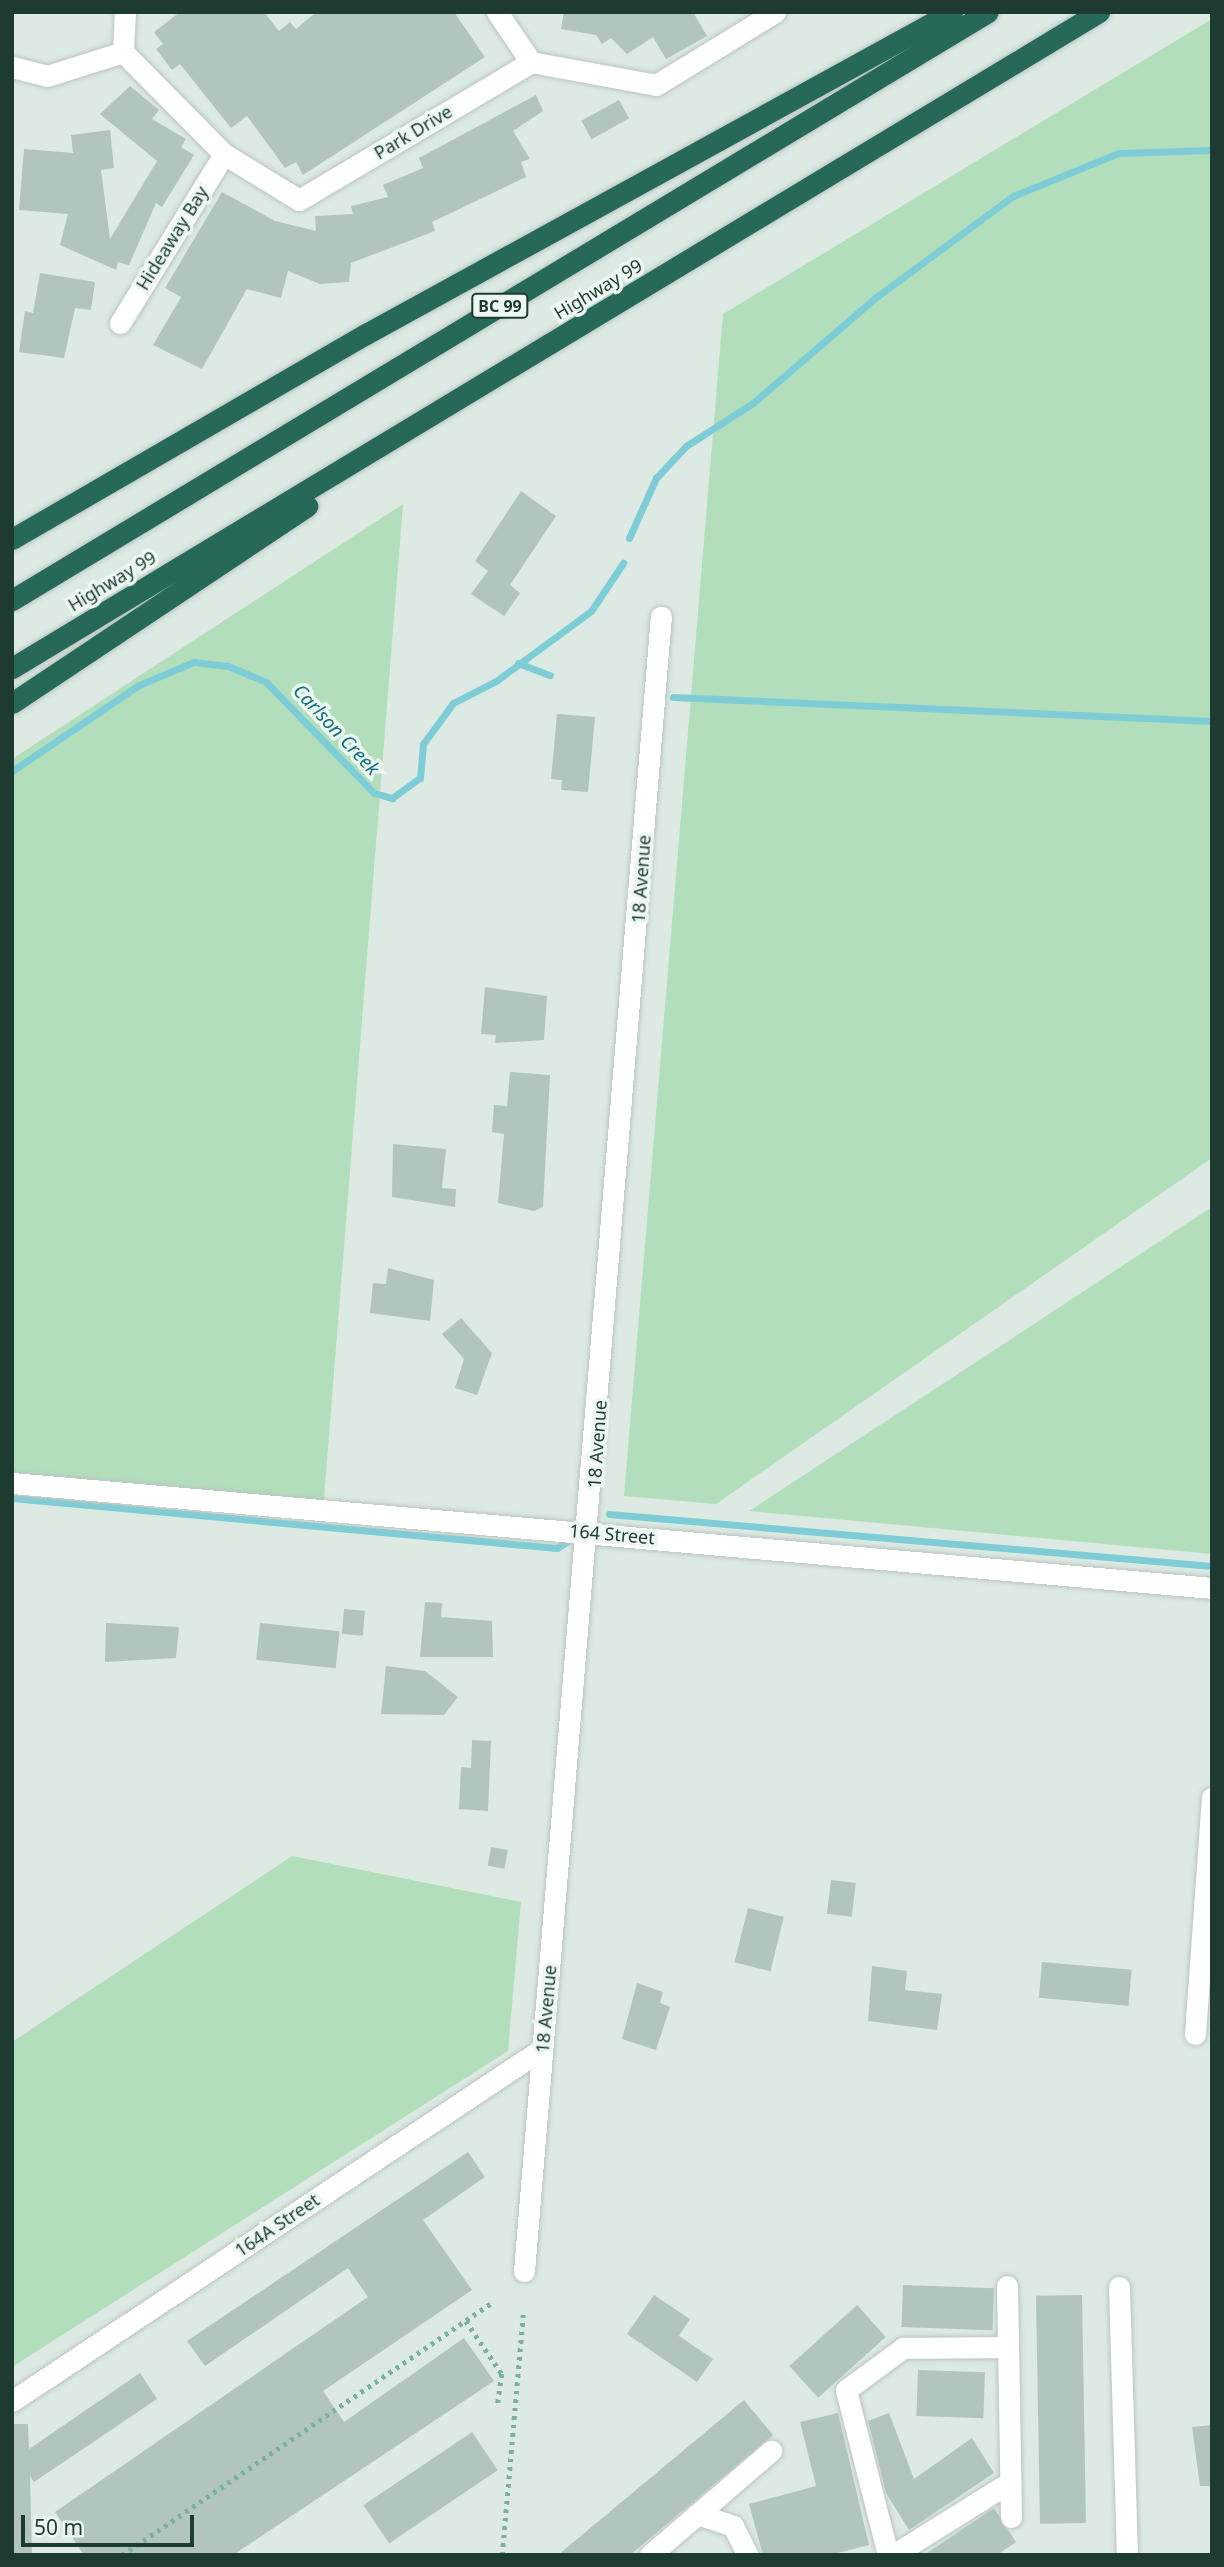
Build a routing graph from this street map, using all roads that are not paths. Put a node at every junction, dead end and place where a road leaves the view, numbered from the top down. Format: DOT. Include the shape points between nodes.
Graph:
graph roads {
  1 [pos="125,12"];
  2 [pos="496,12"];
  3 [pos="775,12"];
  4 [pos="952,12"];
  5 [pos="988,12"];
  6 [pos="1098,12"];
  7 [pos="745,20"];
  8 [pos="123,52"];
  9 [pos="531,62"];
  10 [pos="12,68"];
  11 [pos="225,154"];
  12 [pos="120,323"];
  13 [pos="526,359"];
  14 [pos="12,539"];
  15 [pos="12,600"];
  16 [pos="662,617"];
  17 [pos="12,668"];
  18 [pos="12,703"];
  19 [pos="12,1483"];
  20 [pos="590,1532"];
  21 [pos="1212,1588"];
  22 [pos="1212,1797"];
  23 [pos="1205,1993"];
  24 [pos="1195,2034"];
  25 [pos="542,2049"];
  26 [pos="524,2271"];
  27 [pos="1007,2286"];
  28 [pos="1119,2287"];
  29 [pos="1008,2347"];
  30 [pos="12,2401"];
  31 [pos="771,2451"];
  32 [pos="1010,2482"];
  33 [pos="697,2514"];
  34 [pos="1011,2516"];
  35 [pos="650,2555"];
  36 [pos="748,2555"];
  37 [pos="890,2555"];
  38 [pos="1127,2555"];
  1 -- 8 [label="street"];
  2 -- 9 [label="street"];
  3 -- 7 [label="street"];
  4 -- 14 [label="highway" via="366,334"];
  5 -- 15 [label="highway, Highway 99 / BC 99"];
  6 -- 13 [label="highway, Highway 99"];
  7 -- 9 [label="street" via="656,85"];
  8 -- 10 [label="street" via="47,76"];
  8 -- 11 [label="street, Park Drive"];
  9 -- 11 [label="street, Park Drive" via="299,200"];
  11 -- 12 [label="street, Hideaway Bay"];
  13 -- 17 [label="highway, Highway 99"];
  13 -- 18 [label="highway"];
  16 -- 20 [label="street, 18 Avenue"];
  19 -- 20 [label="street, 164 Street"];
  20 -- 21 [label="street, 164 Street"];
  20 -- 25 [label="street, 18 Avenue"];
  22 -- 23 [label="street"];
  23 -- 24 [label="street"];
  25 -- 26 [label="street, 18 Avenue"];
  25 -- 30 [label="street, 164A Street"];
  27 -- 29 [label="street"];
  28 -- 38 [label="street"];
  29 -- 32 [label="street"];
  29 -- 37 [label="street" via="903,2348 846,2390"];
  31 -- 33 [label="street"];
  32 -- 34 [label="street"];
  32 -- 37 [label="street"];
  33 -- 35 [label="street"];
  33 -- 36 [label="street" via="733,2526"];
}
